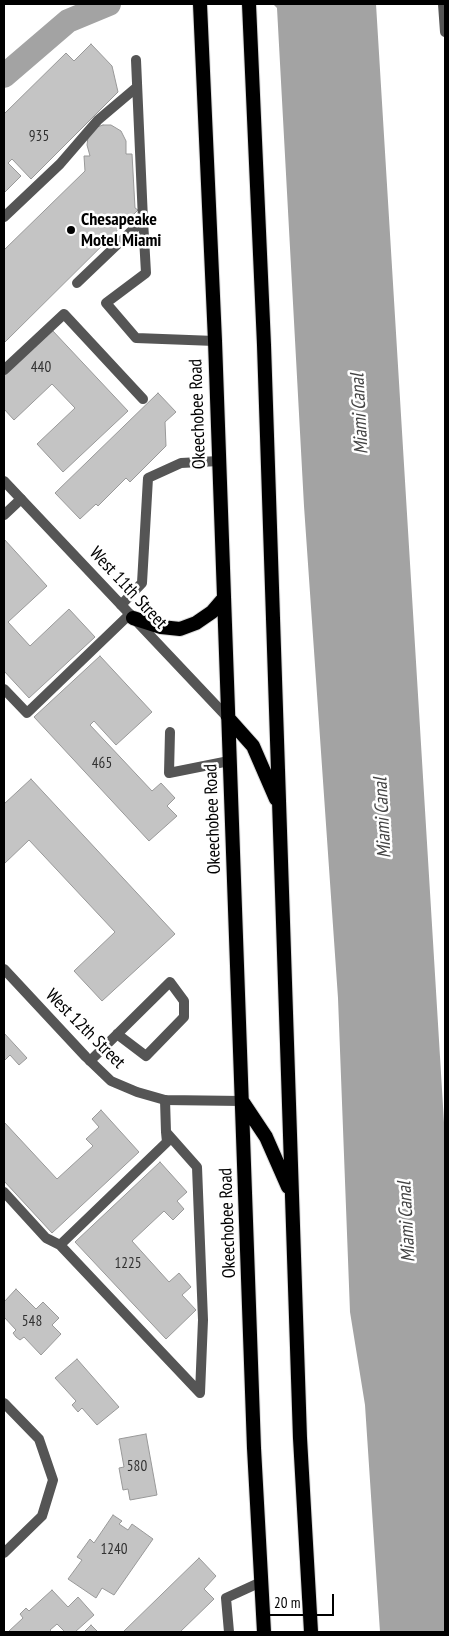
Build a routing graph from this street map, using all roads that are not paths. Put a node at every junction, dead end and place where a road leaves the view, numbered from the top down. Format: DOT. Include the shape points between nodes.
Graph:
graph roads {
  1 [pos="200,4"];
  2 [pos="249,4"];
  3 [pos="443,4"];
  4 [pos="445,32"];
  5 [pos="136,60"];
  6 [pos="137,88"];
  7 [pos="4,217"];
  8 [pos="143,220"];
  9 [pos="77,283"];
  10 [pos="215,341"];
  11 [pos="4,370"];
  12 [pos="143,399"];
  13 [pos="219,461"];
  14 [pos="4,481"];
  15 [pos="21,499"];
  16 [pos="4,515"];
  17 [pos="224,598"];
  18 [pos="121,605"];
  19 [pos="132,616"];
  20 [pos="4,689"];
  21 [pos="228,718"];
  22 [pos="170,732"];
  23 [pos="230,761"];
  24 [pos="279,807"];
  25 [pos="4,969"];
  26 [pos="118,1034"];
  27 [pos="90,1061"];
  28 [pos="165,1100"];
  29 [pos="242,1101"];
  30 [pos="166,1132"];
  31 [pos="4,1192"];
  32 [pos="292,1194"];
  33 [pos="60,1245"];
  34 [pos="4,1403"];
  35 [pos="4,1553"];
  36 [pos="261,1582"];
  37 [pos="229,1632"];
  38 [pos="264,1632"];
  39 [pos="310,1632"];
  1 -- 10 [label="highway, Okeechobee Road"];
  2 -- 24 [label="highway"];
  3 -- 4 [label="street"];
  5 -- 6 [label="street"];
  6 -- 7 [label="street" via="98,120 60,164"];
  6 -- 8 [label="street"];
  8 -- 9 [label="street"];
  8 -- 10 [label="street" via="146,273 106,303 136,338"];
  10 -- 13 [label="highway, Okeechobee Road"];
  11 -- 12 [label="street" via="64,314"];
  13 -- 17 [label="highway, Okeechobee Road"];
  13 -- 18 [label="street" via="181,463 148,478 142,583"];
  14 -- 15 [label="street, West 11th Street"];
  15 -- 16 [label="street"];
  15 -- 18 [label="street, West 11th Street"];
  17 -- 19 [label="highway" via="212,612 180,629 161,627"];
  17 -- 21 [label="highway, Okeechobee Road"];
  18 -- 19 [label="street, West 11th Street"];
  19 -- 20 [label="street" via="27,713"];
  19 -- 21 [label="street, West 11th Street"];
  21 -- 23 [label="highway, Okeechobee Road"];
  21 -- 24 [label="highway" via="253,746"];
  22 -- 23 [label="street" via="169,773"];
  23 -- 29 [label="highway, Okeechobee Road"];
  24 -- 32 [label="highway"];
  25 -- 27 [label="street, West 12th Street"];
  26 -- 26 [label="street" via="146,1056 184,1017 184,1001 170,982"];
  26 -- 27 [label="street"];
  27 -- 28 [label="street, West 12th Street" via="111,1081"];
  28 -- 29 [label="street, West 12th Street"];
  28 -- 30 [label="street"];
  29 -- 32 [label="highway" via="266,1136"];
  29 -- 36 [label="highway, Okeechobee Road"];
  30 -- 33 [label="street" via="167,1142"];
  30 -- 33 [label="street" via="196,1166 203,1320 200,1393"];
  31 -- 33 [label="street" via="46,1238"];
  32 -- 39 [label="highway"];
  34 -- 35 [label="street" via="39,1439 53,1480 42,1516"];
  36 -- 37 [label="street" via="226,1598"];
  36 -- 38 [label="highway, Okeechobee Road"];
}
